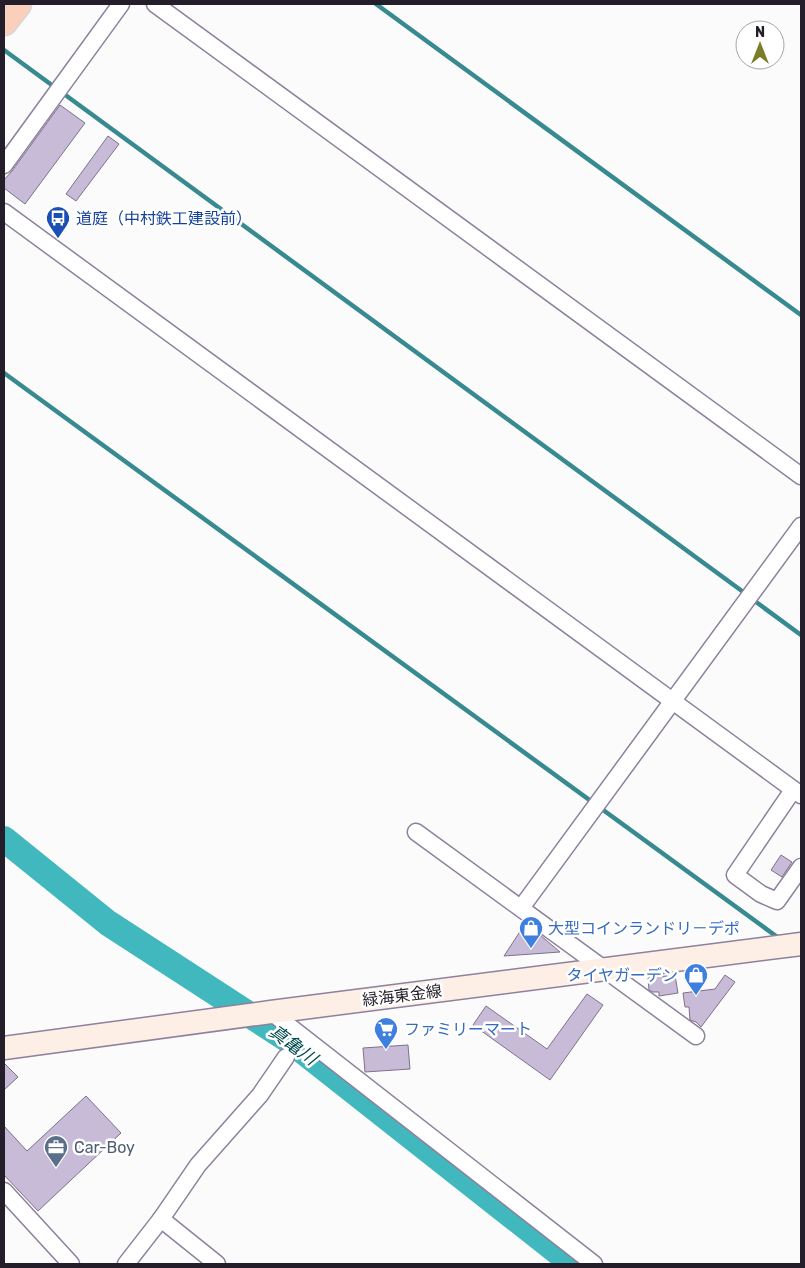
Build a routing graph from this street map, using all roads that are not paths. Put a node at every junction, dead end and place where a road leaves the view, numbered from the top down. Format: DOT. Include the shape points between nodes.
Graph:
graph roads {
  1 [pos="18,4"];
  2 [pos="121,4"];
  3 [pos="155,4"];
  4 [pos="4,22"];
  5 [pos="4,165"];
  6 [pos="4,212"];
  7 [pos="801,476"];
  8 [pos="801,526"];
  9 [pos="673,701"];
  10 [pos="797,792"];
  11 [pos="416,832"];
  12 [pos="801,867"];
  13 [pos="521,908"];
  14 [pos="801,944"];
  15 [pos="604,969"];
  16 [pos="271,1012"];
  17 [pos="696,1036"];
  18 [pos="4,1048"];
  19 [pos="286,1057"];
  20 [pos="4,1191"];
  21 [pos="161,1219"];
  22 [pos="590,1263"];
  23 [pos="71,1264"];
  24 [pos="126,1264"];
  25 [pos="217,1264"];
  1 -- 4 [label="highway"];
  2 -- 5 [label="street"];
  3 -- 7 [label="street"];
  6 -- 9 [label="street"];
  8 -- 9 [label="street"];
  9 -- 10 [label="street"];
  9 -- 13 [label="street"];
  10 -- 12 [label="street" via="735,875 761,894 778,900"];
  11 -- 13 [label="street"];
  13 -- 15 [label="street"];
  14 -- 15 [label="main road, 緑海東金線"];
  15 -- 16 [label="main road, 緑海東金線"];
  15 -- 17 [label="street"];
  16 -- 18 [label="main road, 緑海東金線"];
  16 -- 22 [label="street"];
  19 -- 21 [label="street" via="260,1095 198,1165"];
  20 -- 23 [label="street"];
  21 -- 24 [label="street"];
  21 -- 25 [label="street"];
}
